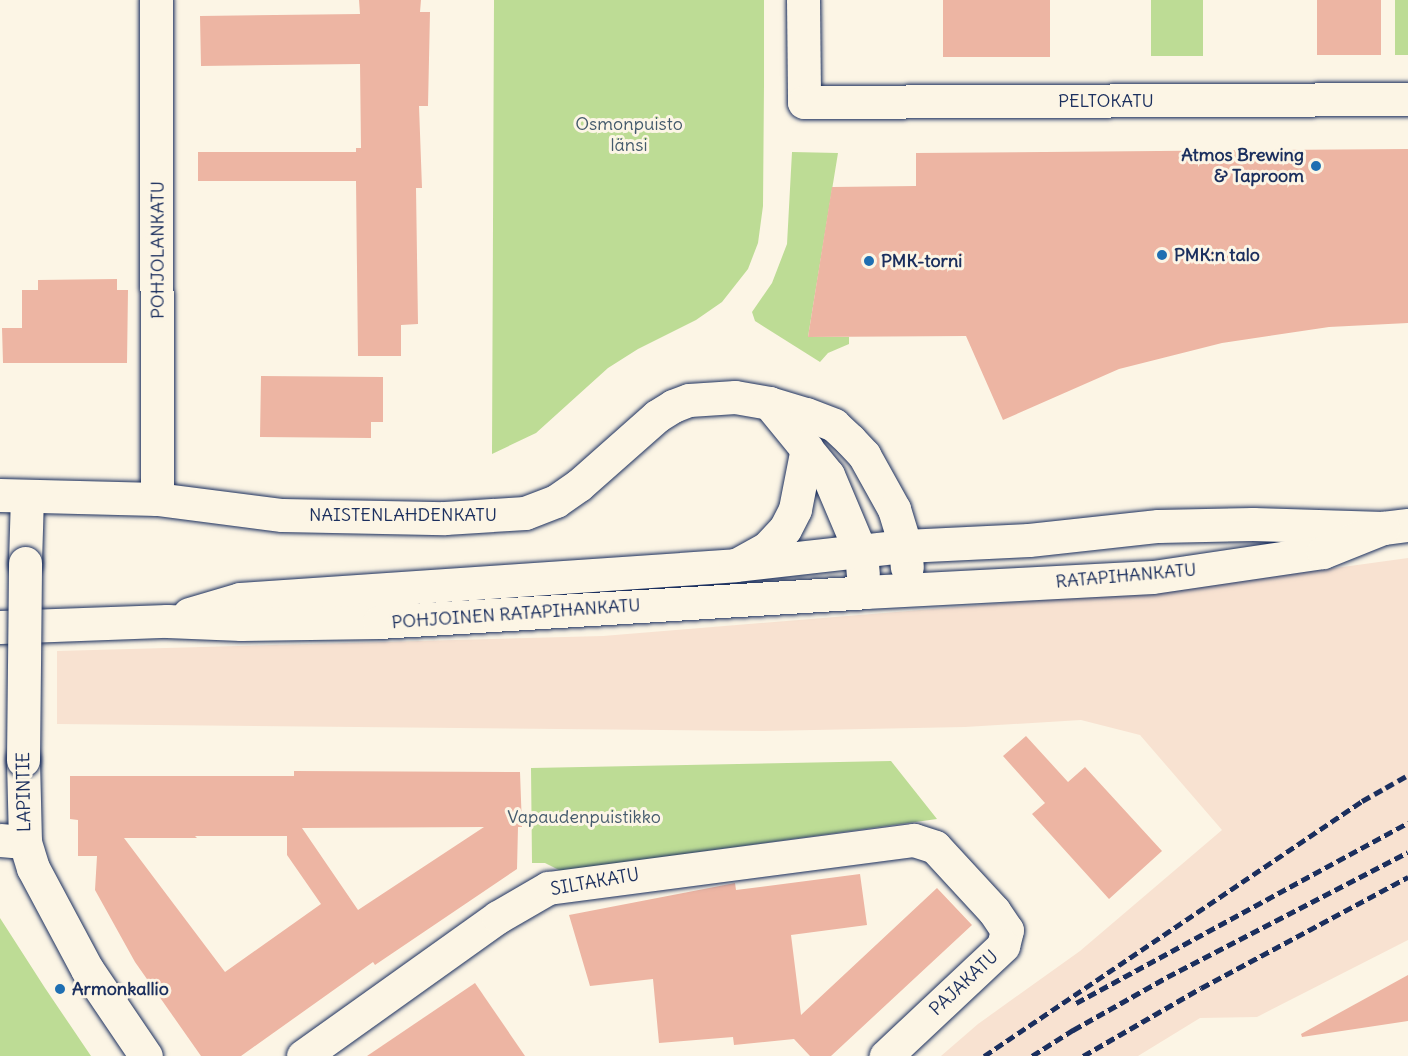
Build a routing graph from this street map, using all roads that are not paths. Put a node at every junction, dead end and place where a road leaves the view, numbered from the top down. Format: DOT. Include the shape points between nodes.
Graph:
graph roads {
  1 [pos="156,0"];
  2 [pos="803,0"];
  3 [pos="1408,99"];
  4 [pos="769,403"];
  5 [pos="807,448"];
  6 [pos="14,495"];
  7 [pos="157,499"];
  8 [pos="1395,527"];
  9 [pos="905,546"];
  10 [pos="861,553"];
  11 [pos="735,566"];
  12 [pos="909,590"];
  13 [pos="865,592"];
  14 [pos="167,621"];
  15 [pos="0,627"];
  16 [pos="13,841"];
  17 [pos="936,847"];
  18 [pos="146,1056"];
  19 [pos="303,1056"];
  20 [pos="886,1056"];
  1 -- 7 [label="main road, POHJOLANKATU"];
  2 -- 3 [label="main road, PELTOKATU" via="804,102"];
  4 -- 5 [label="main road"];
  4 -- 7 [label="main road, NAISTENLAHDENKATU" via="735,397 690,400 673,406 579,485 556,501 525,513 445,518 282,515"];
  4 -- 9 [label="main road, NAISTENLAHDENKATU" via="834,425 864,455 894,509"];
  5 -- 10 [label="main road" via="828,475"];
  5 -- 11 [label="main road" via="795,509 785,529 767,548"];
  6 -- 7 [label="main road, NAISTENLAHDENKATU"];
  6 -- 16 [label="main road, LAPINTIE, bridge" via="26,562 23,760"];
  8 -- 9 [label="main road, RATAPIHANKATU" via="1158,526 1029,540"];
  8 -- 12 [label="main road, RATAPIHANKATU" via="1323,552 1154,577"];
  9 -- 10 [label="main road, RATAPIHANKATU"];
  9 -- 12 [label="main road, NAISTENLAHDENKATU"];
  10 -- 11 [label="main road, POHJOINEN RATAPIHANKATU"];
  10 -- 13 [label="main road"];
  11 -- 14 [label="main road, POHJOINEN RATAPIHANKATU" via="240,599"];
  12 -- 13 [label="main road, RATAPIHANKATU"];
  13 -- 14 [label="main road, POHJOINEN RATAPIHANKATU" via="379,622"];
  14 -- 15 [label="main road, POHJOINEN RATAPIHANKATU"];
  16 -- 18 [label="main road, LAPINTIE" via="33,868 87,969"];
  17 -- 19 [label="main road, SILTAKATU" via="914,840 548,888 498,917"];
  17 -- 20 [label="main road, PAJAKATU" via="1007,930 1003,946"];
}
